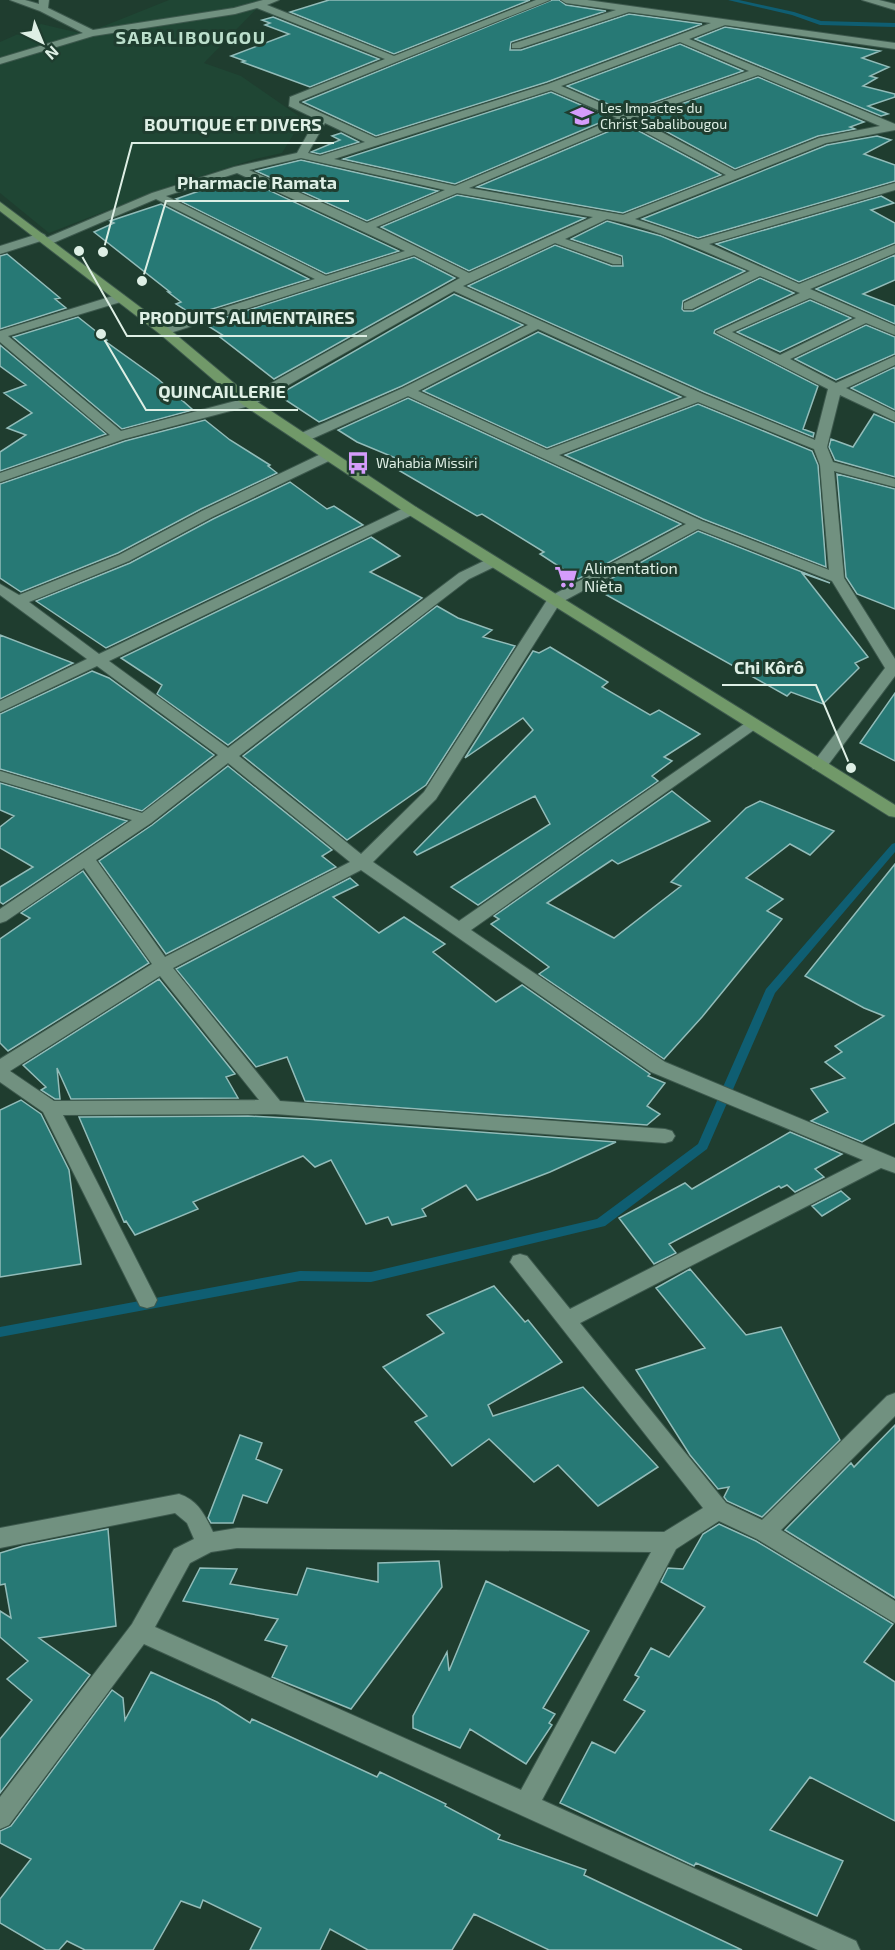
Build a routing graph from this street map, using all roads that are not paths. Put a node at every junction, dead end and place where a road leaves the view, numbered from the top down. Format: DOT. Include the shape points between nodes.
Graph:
graph roads {
  1 [pos="15,0"];
  2 [pos="274,0"];
  3 [pos="545,0"];
  4 [pos="566,0"];
  5 [pos="867,0"];
  6 [pos="44,4"];
  7 [pos="258,5"];
  8 [pos="895,7"];
  9 [pos="631,9"];
  10 [pos="724,22"];
  11 [pos="92,33"];
  12 [pos="679,38"];
  13 [pos="516,46"];
  14 [pos="895,46"];
  15 [pos="396,60"];
  16 [pos="0,61"];
  17 [pos="759,71"];
  18 [pos="552,86"];
  19 [pos="322,118"];
  20 [pos="626,118"];
  21 [pos="893,128"];
  22 [pos="375,142"];
  23 [pos="301,154"];
  24 [pos="322,159"];
  25 [pos="238,169"];
  26 [pos="734,174"];
  27 [pos="895,186"];
  28 [pos="454,189"];
  29 [pos="156,195"];
  30 [pos="0,205"];
  31 [pos="605,216"];
  32 [pos="624,219"];
  33 [pos="367,228"];
  34 [pos="45,239"];
  35 [pos="555,239"];
  36 [pos="698,244"];
  37 [pos="895,249"];
  38 [pos="0,250"];
  39 [pos="416,252"];
  40 [pos="878,256"];
  41 [pos="617,261"];
  42 [pos="895,263"];
  43 [pos="760,271"];
  44 [pos="469,278"];
  45 [pos="324,279"];
  46 [pos="454,287"];
  47 [pos="806,290"];
  48 [pos="120,298"];
  49 [pos="688,306"];
  50 [pos="867,318"];
  51 [pos="537,325"];
  52 [pos="165,331"];
  53 [pos="895,331"];
  54 [pos="0,335"];
  55 [pos="783,358"];
  56 [pos="895,360"];
  57 [pos="835,388"];
  58 [pos="408,391"];
  59 [pos="698,397"];
  60 [pos="248,402"];
  61 [pos="895,417"];
  62 [pos="119,436"];
  63 [pos="302,438"];
  64 [pos="820,447"];
  65 [pos="547,455"];
  66 [pos="328,456"];
  67 [pos="827,465"];
  68 [pos="0,478"];
  69 [pos="895,483"];
  70 [pos="411,510"];
  71 [pos="697,524"];
  72 [pos="493,562"];
  73 [pos="837,578"];
  74 [pos="0,588"];
  75 [pos="554,600"];
  76 [pos="18,602"];
  77 [pos="98,661"];
  78 [pos="894,667"];
  79 [pos="0,707"];
  80 [pos="753,725"];
  81 [pos="228,755"];
  82 [pos="819,766"];
  83 [pos="0,776"];
  84 [pos="895,812"];
  85 [pos="145,819"];
  86 [pos="86,859"];
  87 [pos="362,863"];
  88 [pos="0,917"];
  89 [pos="458,930"];
  90 [pos="162,966"];
  91 [pos="0,1068"];
  92 [pos="0,1073"];
  93 [pos="275,1107"];
  94 [pos="50,1108"];
  95 [pos="665,1136"];
  96 [pos="888,1163"];
  97 [pos="520,1262"];
  98 [pos="147,1300"];
  99 [pos="567,1320"];
  100 [pos="895,1402"];
  101 [pos="718,1510"];
  102 [pos="765,1532"];
  103 [pos="0,1538"];
  104 [pos="668,1542"];
  105 [pos="207,1543"];
  106 [pos="895,1613"];
  107 [pos="140,1631"];
  108 [pos="526,1805"];
  109 [pos="0,1817"];
  110 [pos="847,1950"];
  1 -- 6 [label="street"];
  2 -- 7 [label="street"];
  3 -- 15 [label="street"];
  4 -- 9 [label="street"];
  5 -- 8 [label="street"];
  6 -- 11 [label="street"];
  7 -- 11 [label="street"];
  7 -- 15 [label="street"];
  9 -- 10 [label="street"];
  9 -- 13 [label="street"];
  10 -- 12 [label="street"];
  10 -- 14 [label="street"];
  11 -- 16 [label="street"];
  12 -- 17 [label="street"];
  12 -- 18 [label="street"];
  15 -- 19 [label="street" via="294,99 293,104"];
  17 -- 20 [label="street"];
  17 -- 21 [label="street"];
  18 -- 20 [label="street"];
  18 -- 22 [label="street"];
  19 -- 22 [label="street"];
  19 -- 23 [label="street"];
  20 -- 26 [label="street"];
  20 -- 28 [label="street"];
  21 -- 26 [label="street" via="823,140"];
  22 -- 24 [label="street"];
  23 -- 24 [label="street"];
  23 -- 25 [label="street"];
  24 -- 28 [label="street"];
  25 -- 29 [label="street"];
  25 -- 33 [label="street"];
  26 -- 32 [label="street"];
  27 -- 36 [label="street"];
  28 -- 31 [label="street"];
  28 -- 33 [label="street"];
  29 -- 34 [label="street"];
  29 -- 45 [label="street"];
  30 -- 34 [label="main road"];
  31 -- 32 [label="street"];
  31 -- 35 [label="street"];
  32 -- 36 [label="street"];
  33 -- 39 [label="street"];
  34 -- 38 [label="street"];
  34 -- 48 [label="main road"];
  35 -- 41 [label="street"];
  35 -- 44 [label="street"];
  36 -- 43 [label="street"];
  37 -- 40 [label="street"];
  39 -- 44 [label="street"];
  39 -- 45 [label="street"];
  40 -- 42 [label="street"];
  40 -- 47 [label="street"];
  43 -- 47 [label="street"];
  43 -- 49 [label="street"];
  44 -- 46 [label="street"];
  45 -- 52 [label="street"];
  46 -- 51 [label="street"];
  46 -- 60 [label="street"];
  47 -- 50 [label="street"];
  47 -- 55 [label="street" via="722,332"];
  48 -- 52 [label="main road"];
  48 -- 54 [label="street"];
  50 -- 53 [label="street"];
  50 -- 55 [label="street"];
  51 -- 58 [label="street"];
  51 -- 59 [label="street"];
  52 -- 60 [label="main road"];
  54 -- 62 [label="street"];
  55 -- 57 [label="street"];
  56 -- 57 [label="street"];
  57 -- 61 [label="street"];
  57 -- 64 [label="street"];
  58 -- 63 [label="street"];
  58 -- 65 [label="street"];
  59 -- 64 [label="street"];
  59 -- 65 [label="street"];
  60 -- 62 [label="street"];
  60 -- 63 [label="main road"];
  62 -- 68 [label="street"];
  63 -- 66 [label="main road"];
  64 -- 67 [label="street"];
  65 -- 71 [label="street"];
  66 -- 70 [label="main road"];
  66 -- 76 [label="street" via="124,558"];
  67 -- 69 [label="street"];
  67 -- 73 [label="street"];
  70 -- 72 [label="main road"];
  70 -- 77 [label="street"];
  71 -- 73 [label="street"];
  71 -- 75 [label="street"];
  72 -- 75 [label="main road"];
  72 -- 81 [label="street" via="464,576"];
  73 -- 78 [label="street"];
  74 -- 76 [label="street"];
  75 -- 80 [label="main road"];
  75 -- 87 [label="street" via="430,795"];
  76 -- 77 [label="street"];
  77 -- 79 [label="street"];
  77 -- 81 [label="street"];
  78 -- 82 [label="street"];
  80 -- 82 [label="main road"];
  80 -- 89 [label="street"];
  81 -- 85 [label="street"];
  81 -- 87 [label="street"];
  82 -- 84 [label="main road"];
  83 -- 85 [label="street"];
  85 -- 86 [label="street"];
  86 -- 88 [label="street"];
  86 -- 90 [label="street"];
  87 -- 89 [label="street"];
  87 -- 90 [label="street"];
  89 -- 96 [label="street" via="658,1067"];
  90 -- 91 [label="street"];
  90 -- 93 [label="street"];
  92 -- 94 [label="street"];
  93 -- 94 [label="street"];
  93 -- 95 [label="street"];
  94 -- 98 [label="street"];
  96 -- 99 [label="street"];
  97 -- 99 [label="street"];
  99 -- 101 [label="street"];
  100 -- 102 [label="street"];
  101 -- 102 [label="street"];
  101 -- 104 [label="street"];
  102 -- 106 [label="street"];
  103 -- 105 [label="street" via="178,1503 195,1517"];
  104 -- 105 [label="street" via="237,1538"];
  104 -- 108 [label="street"];
  105 -- 107 [label="street" via="182,1556"];
  107 -- 108 [label="street"];
  107 -- 109 [label="street"];
  108 -- 110 [label="street"];
}
